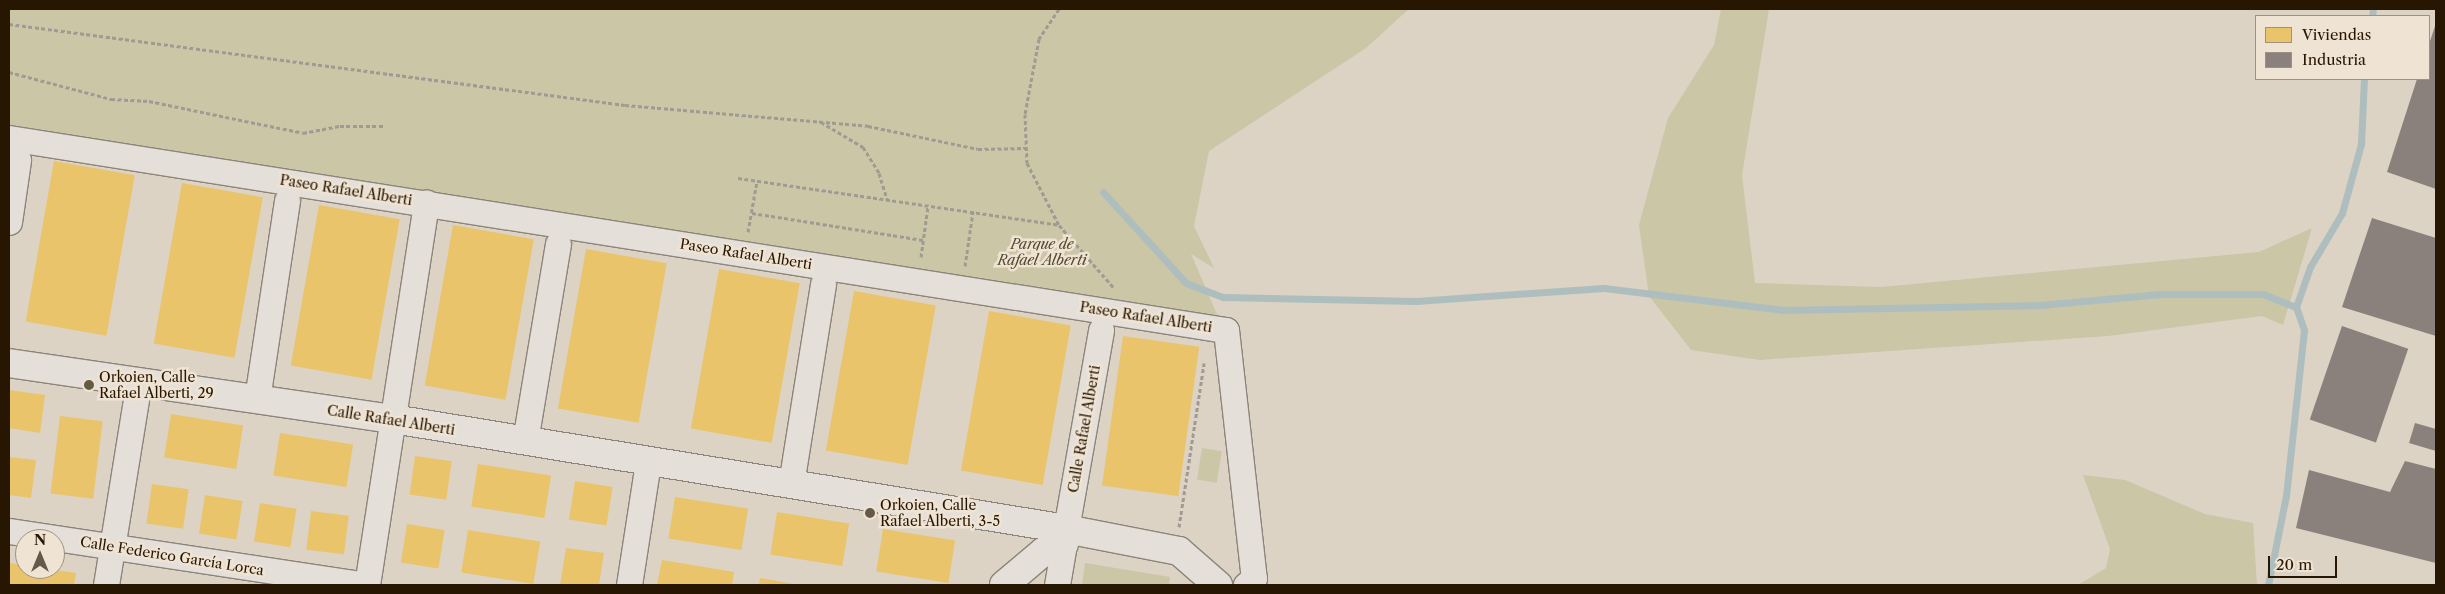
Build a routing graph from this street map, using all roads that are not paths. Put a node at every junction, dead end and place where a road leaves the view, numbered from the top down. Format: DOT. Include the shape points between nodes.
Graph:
graph roads {
  1 [pos="13,149"];
  2 [pos="287,200"];
  3 [pos="426,203"];
  4 [pos="9,222"];
  5 [pos="558,244"];
  6 [pos="823,284"];
  7 [pos="1101,330"];
  8 [pos="9,363"];
  9 [pos="139,381"];
  10 [pos="257,399"];
  11 [pos="393,419"];
  12 [pos="525,441"];
  13 [pos="648,462"];
  14 [pos="791,484"];
  15 [pos="9,531"];
  16 [pos="1065,536"];
  17 [pos="111,548"];
  18 [pos="1207,580"];
  19 [pos="106,585"];
  20 [pos="366,585"];
  21 [pos="628,585"];
  22 [pos="1004,585"];
  23 [pos="1057,585"];
  24 [pos="1246,585"];
  1 -- 3 [label="street, Paseo Rafael Alberti"];
  1 -- 4 [label="street"];
  2 -- 10 [label="street"];
  3 -- 11 [label="street"];
  3 -- 24 [label="street, Paseo Rafael Alberti" via="1226,330 1254,578"];
  5 -- 12 [label="street"];
  6 -- 14 [label="street"];
  7 -- 16 [label="street, Calle Rafael Alberti"];
  8 -- 9 [label="street, Calle Rafael Alberti"];
  9 -- 10 [label="street, Calle Rafael Alberti"];
  9 -- 17 [label="street"];
  10 -- 11 [label="street, Calle Rafael Alberti"];
  11 -- 12 [label="street, Calle Rafael Alberti"];
  11 -- 20 [label="street"];
  12 -- 13 [label="street, Calle Rafael Alberti"];
  13 -- 14 [label="street, Calle Rafael Alberti"];
  13 -- 21 [label="street"];
  14 -- 16 [label="street, Calle Rafael Alberti"];
  15 -- 17 [label="street, Calle Federico García Lorca"];
  16 -- 18 [label="street, Calle Rafael Alberti" via="1179,552"];
  16 -- 22 [label="street"];
  16 -- 23 [label="street"];
  17 -- 19 [label="street"];
  17 -- 20 [label="street, Calle Federico García Lorca"];
}
